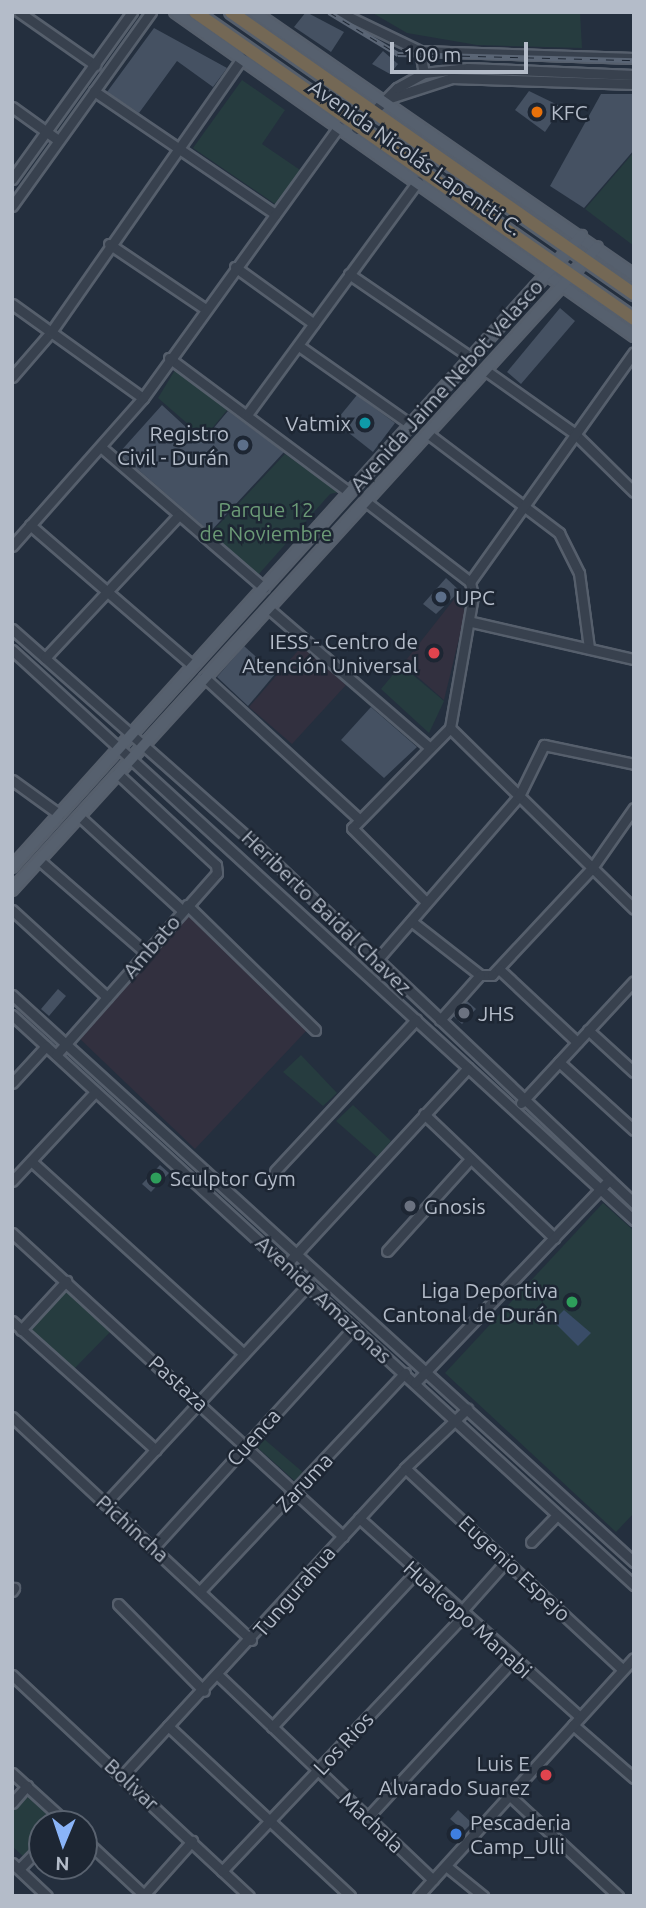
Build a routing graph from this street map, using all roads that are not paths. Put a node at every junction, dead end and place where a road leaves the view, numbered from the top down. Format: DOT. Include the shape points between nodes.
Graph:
graph roads {
  1 [pos="19,12"];
  2 [pos="132,12"];
  3 [pos="151,12"];
  4 [pos="175,12"];
  5 [pos="195,12"];
  6 [pos="231,12"];
  7 [pos="254,12"];
  8 [pos="339,12"];
  9 [pos="420,51"];
  10 [pos="242,58"];
  11 [pos="634,58"];
  12 [pos="95,65"];
  13 [pos="424,73"];
  14 [pos="634,75"];
  15 [pos="634,84"];
  16 [pos="94,91"];
  17 [pos="382,102"];
  18 [pos="12,107"];
  19 [pos="372,112"];
  20 [pos="339,125"];
  21 [pos="355,130"];
  22 [pos="47,132"];
  23 [pos="58,140"];
  24 [pos="178,146"];
  25 [pos="12,180"];
  26 [pos="418,181"];
  27 [pos="12,206"];
  28 [pos="275,214"];
  29 [pos="581,236"];
  30 [pos="109,244"];
  31 [pos="597,247"];
  32 [pos="569,250"];
  33 [pos="585,261"];
  34 [pos="235,267"];
  35 [pos="553,269"];
  36 [pos="349,274"];
  37 [pos="634,275"];
  38 [pos="568,280"];
  39 [pos="634,294"];
  40 [pos="12,304"];
  41 [pos="204,308"];
  42 [pos="634,319"];
  43 [pos="314,324"];
  44 [pos="51,332"];
  45 [pos="634,337"];
  46 [pos="299,346"];
  47 [pos="634,352"];
  48 [pos="470,357"];
  49 [pos="169,358"];
  50 [pos="485,370"];
  51 [pos="12,377"];
  52 [pos="143,398"];
  53 [pos="249,412"];
  54 [pos="410,424"];
  55 [pos="427,433"];
  56 [pos="574,433"];
  57 [pos="102,448"];
  58 [pos="349,492"];
  59 [pos="634,492"];
  60 [pos="365,501"];
  61 [pos="521,502"];
  62 [pos="179,515"];
  63 [pos="30,526"];
  64 [pos="12,546"];
  65 [pos="470,582"];
  66 [pos="264,588"];
  67 [pos="109,594"];
  68 [pos="268,608"];
  69 [pos="472,622"];
  70 [pos="12,629"];
  71 [pos="589,648"];
  72 [pos="12,650"];
  73 [pos="45,658"];
  74 [pos="634,659"];
  75 [pos="192,665"];
  76 [pos="204,677"];
  77 [pos="450,728"];
  78 [pos="130,734"];
  79 [pos="120,743"];
  80 [pos="144,743"];
  81 [pos="429,747"];
  82 [pos="134,755"];
  83 [pos="634,764"];
  84 [pos="117,773"];
  85 [pos="12,780"];
  86 [pos="519,796"];
  87 [pos="634,808"];
  88 [pos="59,814"];
  89 [pos="80,817"];
  90 [pos="358,818"];
  91 [pos="39,860"];
  92 [pos="12,867"];
  93 [pos="592,868"];
  94 [pos="12,890"];
  95 [pos="424,900"];
  96 [pos="185,908"];
  97 [pos="634,909"];
  98 [pos="12,910"];
  99 [pos="411,922"];
  100 [pos="145,952"];
  101 [pos="377,960"];
  102 [pos="499,969"];
  103 [pos="480,975"];
  104 [pos="634,981"];
  105 [pos="12,995"];
  106 [pos="107,997"];
  107 [pos="12,1015"];
  108 [pos="416,1020"];
  109 [pos="440,1020"];
  110 [pos="315,1030"];
  111 [pos="588,1030"];
  112 [pos="577,1042"];
  113 [pos="65,1043"];
  114 [pos="46,1046"];
  115 [pos="56,1055"];
  116 [pos="559,1062"];
  117 [pos="468,1068"];
  118 [pos="634,1072"];
  119 [pos="12,1083"];
  120 [pos="95,1092"];
  121 [pos="523,1100"];
  122 [pos="514,1110"];
  123 [pos="424,1114"];
  124 [pos="634,1130"];
  125 [pos="470,1159"];
  126 [pos="31,1161"];
  127 [pos="275,1171"];
  128 [pos="609,1180"];
  129 [pos="12,1181"];
  130 [pos="600,1190"];
  131 [pos="634,1203"];
  132 [pos="634,1220"];
  133 [pos="12,1233"];
  134 [pos="554,1238"];
  135 [pos="387,1251"];
  136 [pos="298,1253"];
  137 [pos="287,1264"];
  138 [pos="66,1282"];
  139 [pos="308,1285"];
  140 [pos="12,1321"];
  141 [pos="354,1327"];
  142 [pos="22,1330"];
  143 [pos="244,1354"];
  144 [pos="427,1371"];
  145 [pos="405,1373"];
  146 [pos="415,1383"];
  147 [pos="201,1403"];
  148 [pos="467,1409"];
  149 [pos="12,1417"];
  150 [pos="455,1422"];
  151 [pos="246,1445"];
  152 [pos="156,1450"];
  153 [pos="405,1468"];
  154 [pos="296,1492"];
  155 [pos="105,1504"];
  156 [pos="556,1515"];
  157 [pos="359,1518"];
  158 [pos="342,1536"];
  159 [pos="531,1542"];
  160 [pos="154,1548"];
  161 [pos="507,1559"];
  162 [pos="634,1562"];
  163 [pos="415,1573"];
  164 [pos="634,1585"];
  165 [pos="201,1590"];
  166 [pos="118,1604"];
  167 [pos="462,1614"];
  168 [pos="251,1640"];
  169 [pos="634,1658"];
  170 [pos="513,1660"];
  171 [pos="622,1670"];
  172 [pos="12,1675"];
  173 [pos="220,1676"];
  174 [pos="205,1690"];
  175 [pos="580,1717"];
  176 [pos="572,1725"];
  177 [pos="169,1726"];
  178 [pos="272,1727"];
  179 [pos="317,1771"];
  180 [pos="12,1773"];
  181 [pos="122,1775"];
  182 [pos="634,1779"];
  183 [pos="27,1786"];
  184 [pos="509,1795"];
  185 [pos="12,1803"];
  186 [pos="52,1810"];
  187 [pos="368,1817"];
  188 [pos="270,1820"];
  189 [pos="192,1841"];
  190 [pos="98,1852"];
  191 [pos="16,1866"];
  192 [pos="446,1866"];
  193 [pos="222,1871"];
  194 [pos="433,1880"];
  195 [pos="241,1888"];
  196 [pos="144,1895"];
  197 [pos="47,1896"];
  198 [pos="234,1896"];
  199 [pos="249,1896"];
  200 [pos="351,1896"];
  201 [pos="418,1896"];
  202 [pos="483,1896"];
  203 [pos="618,1896"];
  1 -- 12 [label="street"];
  2 -- 12 [label="street"];
  3 -- 16 [label="street"];
  4 -- 10 [label="main road, Avenida Nicolás Lapentti C."];
  5 -- 21 [label="highway, Avenida Nicolás Lapentti C."];
  6 -- 19 [label="highway, Avenida Nicolás Lapentti C."];
  7 -- 17 [label="main road, Avenida Nicolás Lapentti C."];
  8 -- 9 [label="street"];
  9 -- 11 [label="street"];
  9 -- 13 [label="street"];
  10 -- 20 [label="main road, Avenida Nicolás Lapentti C."];
  10 -- 24 [label="street"];
  12 -- 22 [label="street"];
  13 -- 14 [label="street" via="468,68"];
  13 -- 17 [label="street"];
  15 -- 17 [label="street" via="447,78"];
  16 -- 23 [label="street"];
  16 -- 24 [label="street"];
  17 -- 19 [label="street"];
  17 -- 29 [label="main road, Avenida Nicolás Lapentti C."];
  18 -- 22 [label="street"];
  19 -- 21 [label="street"];
  19 -- 32 [label="highway, Avenida Nicolás Lapentti C."];
  20 -- 21 [label="main road, Avenida Nicolás Lapentti C."];
  20 -- 28 [label="street"];
  21 -- 26 [label="main road, Avenida Nicolás Lapentti C."];
  21 -- 35 [label="highway, Avenida Nicolás Lapentti C."];
  22 -- 23 [label="street"];
  22 -- 25 [label="street"];
  23 -- 27 [label="street"];
  24 -- 28 [label="street"];
  24 -- 30 [label="street"];
  26 -- 35 [label="main road, Avenida Nicolás Lapentti C."];
  26 -- 36 [label="street"];
  28 -- 34 [label="street"];
  29 -- 31 [label="main road, Avenida Nicolás Lapentti C."];
  29 -- 32 [label="main road, Avenida Jaime Nebot Velasco"];
  30 -- 41 [label="street"];
  30 -- 44 [label="street"];
  31 -- 33 [label="main road, Avenida Jaime Nebot Velasco"];
  31 -- 37 [label="main road, Avenida Nicolás Lapentti C."];
  32 -- 33 [label="highway, Avenida Nicolás Lapentti C."];
  32 -- 35 [label="main road, Avenida Jaime Nebot Velasco"];
  33 -- 38 [label="main road, Avenida Jaime Nebot Velasco"];
  33 -- 39 [label="highway, Avenida Nicolás Lapentti C."];
  34 -- 41 [label="street"];
  34 -- 43 [label="street"];
  35 -- 38 [label="highway, Avenida Nicolás Lapentti C."];
  35 -- 48 [label="main road, Avenida Jaime Nebot Velasco"];
  36 -- 43 [label="street"];
  36 -- 48 [label="street"];
  38 -- 42 [label="highway, Avenida Nicolás Lapentti C."];
  38 -- 45 [label="main road, Avenida Nicolás Lapentti C."];
  38 -- 50 [label="main road, Avenida Jaime Nebot Velasco"];
  40 -- 44 [label="street"];
  41 -- 49 [label="street"];
  43 -- 46 [label="street"];
  44 -- 51 [label="street"];
  44 -- 52 [label="street"];
  46 -- 53 [label="street"];
  46 -- 54 [label="street"];
  47 -- 56 [label="street"];
  48 -- 54 [label="main road, Avenida Jaime Nebot Velasco"];
  49 -- 52 [label="street"];
  49 -- 53 [label="street"];
  50 -- 55 [label="main road, Avenida Jaime Nebot Velasco"];
  50 -- 56 [label="street"];
  52 -- 57 [label="street"];
  53 -- 58 [label="street"];
  54 -- 58 [label="main road, Avenida Jaime Nebot Velasco"];
  55 -- 60 [label="main road, Avenida Jaime Nebot Velasco"];
  55 -- 61 [label="street"];
  56 -- 59 [label="street"];
  56 -- 61 [label="street"];
  57 -- 62 [label="street"];
  57 -- 63 [label="street"];
  58 -- 66 [label="main road, Avenida Jaime Nebot Velasco"];
  60 -- 65 [label="street"];
  60 -- 68 [label="main road, Avenida Jaime Nebot Velasco"];
  61 -- 65 [label="street"];
  61 -- 71 [label="street" via="559,533 572,554 587,607"];
  62 -- 66 [label="street"];
  62 -- 67 [label="street"];
  63 -- 64 [label="street"];
  63 -- 67 [label="street"];
  65 -- 69 [label="street"];
  66 -- 75 [label="main road, Avenida Jaime Nebot Velasco"];
  67 -- 73 [label="street"];
  67 -- 75 [label="street"];
  68 -- 76 [label="main road, Avenida Jaime Nebot Velasco"];
  68 -- 81 [label="street"];
  69 -- 71 [label="street"];
  69 -- 77 [label="street"];
  70 -- 73 [label="street, Heriberto Baidal Chavez"];
  71 -- 74 [label="street"];
  72 -- 79 [label="street, Heriberto Baidal Chavez"];
  73 -- 78 [label="street, Heriberto Baidal Chavez"];
  75 -- 78 [label="main road, Avenida Jaime Nebot Velasco"];
  76 -- 80 [label="main road, Avenida Jaime Nebot Velasco"];
  76 -- 90 [label="street"];
  77 -- 81 [label="street"];
  77 -- 86 [label="street"];
  78 -- 79 [label="main road, Avenida Jaime Nebot Velasco"];
  78 -- 80 [label="street, Heriberto Baidal Chavez"];
  79 -- 82 [label="street, Heriberto Baidal Chavez"];
  79 -- 88 [label="main road, Avenida Jaime Nebot Velasco"];
  80 -- 82 [label="main road, Avenida Jaime Nebot Velasco"];
  80 -- 101 [label="street, Heriberto Baidal Chavez"];
  81 -- 90 [label="street"];
  82 -- 84 [label="main road, Avenida Jaime Nebot Velasco"];
  82 -- 108 [label="street, Heriberto Baidal Chavez"];
  83 -- 86 [label="street" via="544,745"];
  84 -- 89 [label="main road, Avenida Jaime Nebot Velasco"];
  84 -- 96 [label="street" via="216,864 217,873"];
  85 -- 88 [label="street"];
  86 -- 93 [label="street"];
  86 -- 95 [label="street"];
  87 -- 93 [label="street"];
  88 -- 92 [label="main road, Avenida Jaime Nebot Velasco"];
  89 -- 91 [label="main road, Avenida Jaime Nebot Velasco"];
  89 -- 96 [label="street, Ambato"];
  90 -- 95 [label="street" via="354,834"];
  91 -- 94 [label="main road, Avenida Jaime Nebot Velasco"];
  91 -- 100 [label="street"];
  93 -- 97 [label="street"];
  93 -- 102 [label="street"];
  95 -- 99 [label="street"];
  96 -- 100 [label="street, Ambato"];
  96 -- 110 [label="street"];
  98 -- 106 [label="street"];
  99 -- 101 [label="street"];
  99 -- 103 [label="street"];
  100 -- 106 [label="street, Ambato"];
  101 -- 109 [label="street, Heriberto Baidal Chavez"];
  102 -- 103 [label="street"];
  102 -- 112 [label="street"];
  103 -- 109 [label="street"];
  104 -- 111 [label="street"];
  105 -- 113 [label="street, Avenida Amazonas"];
  106 -- 113 [label="street, Ambato"];
  107 -- 114 [label="street, Avenida Amazonas"];
  108 -- 117 [label="street, Heriberto Baidal Chavez"];
  108 -- 127 [label="street"];
  109 -- 121 [label="street, Heriberto Baidal Chavez"];
  111 -- 112 [label="street"];
  111 -- 118 [label="street"];
  112 -- 116 [label="street"];
  113 -- 115 [label="street, Ambato"];
  113 -- 136 [label="street, Avenida Amazonas"];
  114 -- 115 [label="street, Avenida Amazonas"];
  114 -- 119 [label="street"];
  115 -- 120 [label="street, Avenida Amazonas"];
  116 -- 121 [label="street"];
  116 -- 124 [label="street"];
  117 -- 122 [label="street, Heriberto Baidal Chavez"];
  117 -- 123 [label="street"];
  120 -- 126 [label="street"];
  120 -- 137 [label="street, Avenida Amazonas"];
  121 -- 122 [label="street"];
  121 -- 128 [label="street, Heriberto Baidal Chavez"];
  122 -- 130 [label="street, Heriberto Baidal Chavez"];
  123 -- 125 [label="street"];
  123 -- 136 [label="street"];
  125 -- 134 [label="street"];
  125 -- 135 [label="street"];
  126 -- 129 [label="street"];
  126 -- 143 [label="street"];
  128 -- 130 [label="street"];
  128 -- 131 [label="street, Heriberto Baidal Chavez"];
  130 -- 132 [label="street, Heriberto Baidal Chavez"];
  130 -- 134 [label="street"];
  133 -- 138 [label="street, Pastaza"];
  134 -- 144 [label="street"];
  136 -- 137 [label="street"];
  136 -- 144 [label="street, Avenida Amazonas"];
  137 -- 139 [label="street, Avenida Amazonas"];
  138 -- 142 [label="street"];
  138 -- 147 [label="street, Pastaza"];
  139 -- 141 [label="street, Avenida Amazonas"];
  139 -- 143 [label="street"];
  140 -- 142 [label="street"];
  141 -- 145 [label="street, Avenida Amazonas"];
  141 -- 151 [label="street, Cuenca"];
  142 -- 152 [label="street"];
  143 -- 147 [label="street"];
  144 -- 146 [label="street"];
  144 -- 148 [label="street, Avenida Amazonas"];
  145 -- 146 [label="street, Avenida Amazonas"];
  145 -- 154 [label="street, Zaruma"];
  146 -- 150 [label="street, Avenida Amazonas"];
  147 -- 151 [label="street, Pastaza"];
  147 -- 152 [label="street"];
  148 -- 150 [label="street, Tungurahua"];
  148 -- 162 [label="street, Avenida Amazonas"];
  149 -- 155 [label="street, Pichincha"];
  150 -- 153 [label="street, Tungurahua"];
  150 -- 156 [label="street, Avenida Amazonas"];
  151 -- 154 [label="street, Pastaza"];
  151 -- 160 [label="street, Cuenca"];
  152 -- 155 [label="street"];
  153 -- 157 [label="street, Tungurahua"];
  153 -- 161 [label="street, Eugenio Espejo"];
  154 -- 158 [label="street, Pastaza"];
  154 -- 165 [label="street, Zaruma"];
  155 -- 160 [label="street, Pichincha"];
  156 -- 159 [label="street"];
  156 -- 164 [label="street, Avenida Amazonas"];
  157 -- 158 [label="street, Tungurahua"];
  157 -- 163 [label="street, Hualcopo Manabi"];
  158 -- 168 [label="street, Tungurahua"];
  160 -- 165 [label="street, Pichincha"];
  161 -- 167 [label="street, Los Rios"];
  161 -- 171 [label="street, Eugenio Espejo"];
  163 -- 167 [label="street, Hualcopo Manabi"];
  163 -- 178 [label="street"];
  165 -- 168 [label="street, Pichincha"];
  166 -- 174 [label="street"];
  167 -- 170 [label="street, Hualcopo Manabi"];
  167 -- 179 [label="street, Los Rios"];
  168 -- 173 [label="street, Tungurahua"];
  169 -- 171 [label="street"];
  170 -- 175 [label="street, Hualcopo Manabi"];
  170 -- 187 [label="street"];
  171 -- 175 [label="street"];
  172 -- 181 [label="street, Bolivar"];
  173 -- 174 [label="street, Tungurahua"];
  173 -- 178 [label="street, Machala"];
  174 -- 177 [label="street, Tungurahua"];
  175 -- 176 [label="street"];
  176 -- 182 [label="street"];
  176 -- 184 [label="street"];
  177 -- 181 [label="street, Tungurahua"];
  177 -- 188 [label="street"];
  178 -- 179 [label="street, Machala"];
  179 -- 187 [label="street, Machala"];
  179 -- 188 [label="street, Los Rios"];
  180 -- 183 [label="street"];
  181 -- 189 [label="street, Bolivar"];
  183 -- 185 [label="street"];
  183 -- 186 [label="street"];
  184 -- 192 [label="street"];
  184 -- 203 [label="street"];
  187 -- 194 [label="street, Machala"];
  188 -- 193 [label="street, Los Rios"];
  188 -- 200 [label="street"];
  189 -- 193 [label="street, Bolivar"];
  189 -- 196 [label="street"];
  190 -- 196 [label="street"];
  191 -- 197 [label="street"];
  192 -- 194 [label="street"];
  192 -- 202 [label="street"];
  193 -- 195 [label="street, Bolivar"];
  194 -- 201 [label="street"];
  195 -- 198 [label="street"];
  195 -- 199 [label="street, Bolivar"];
}
